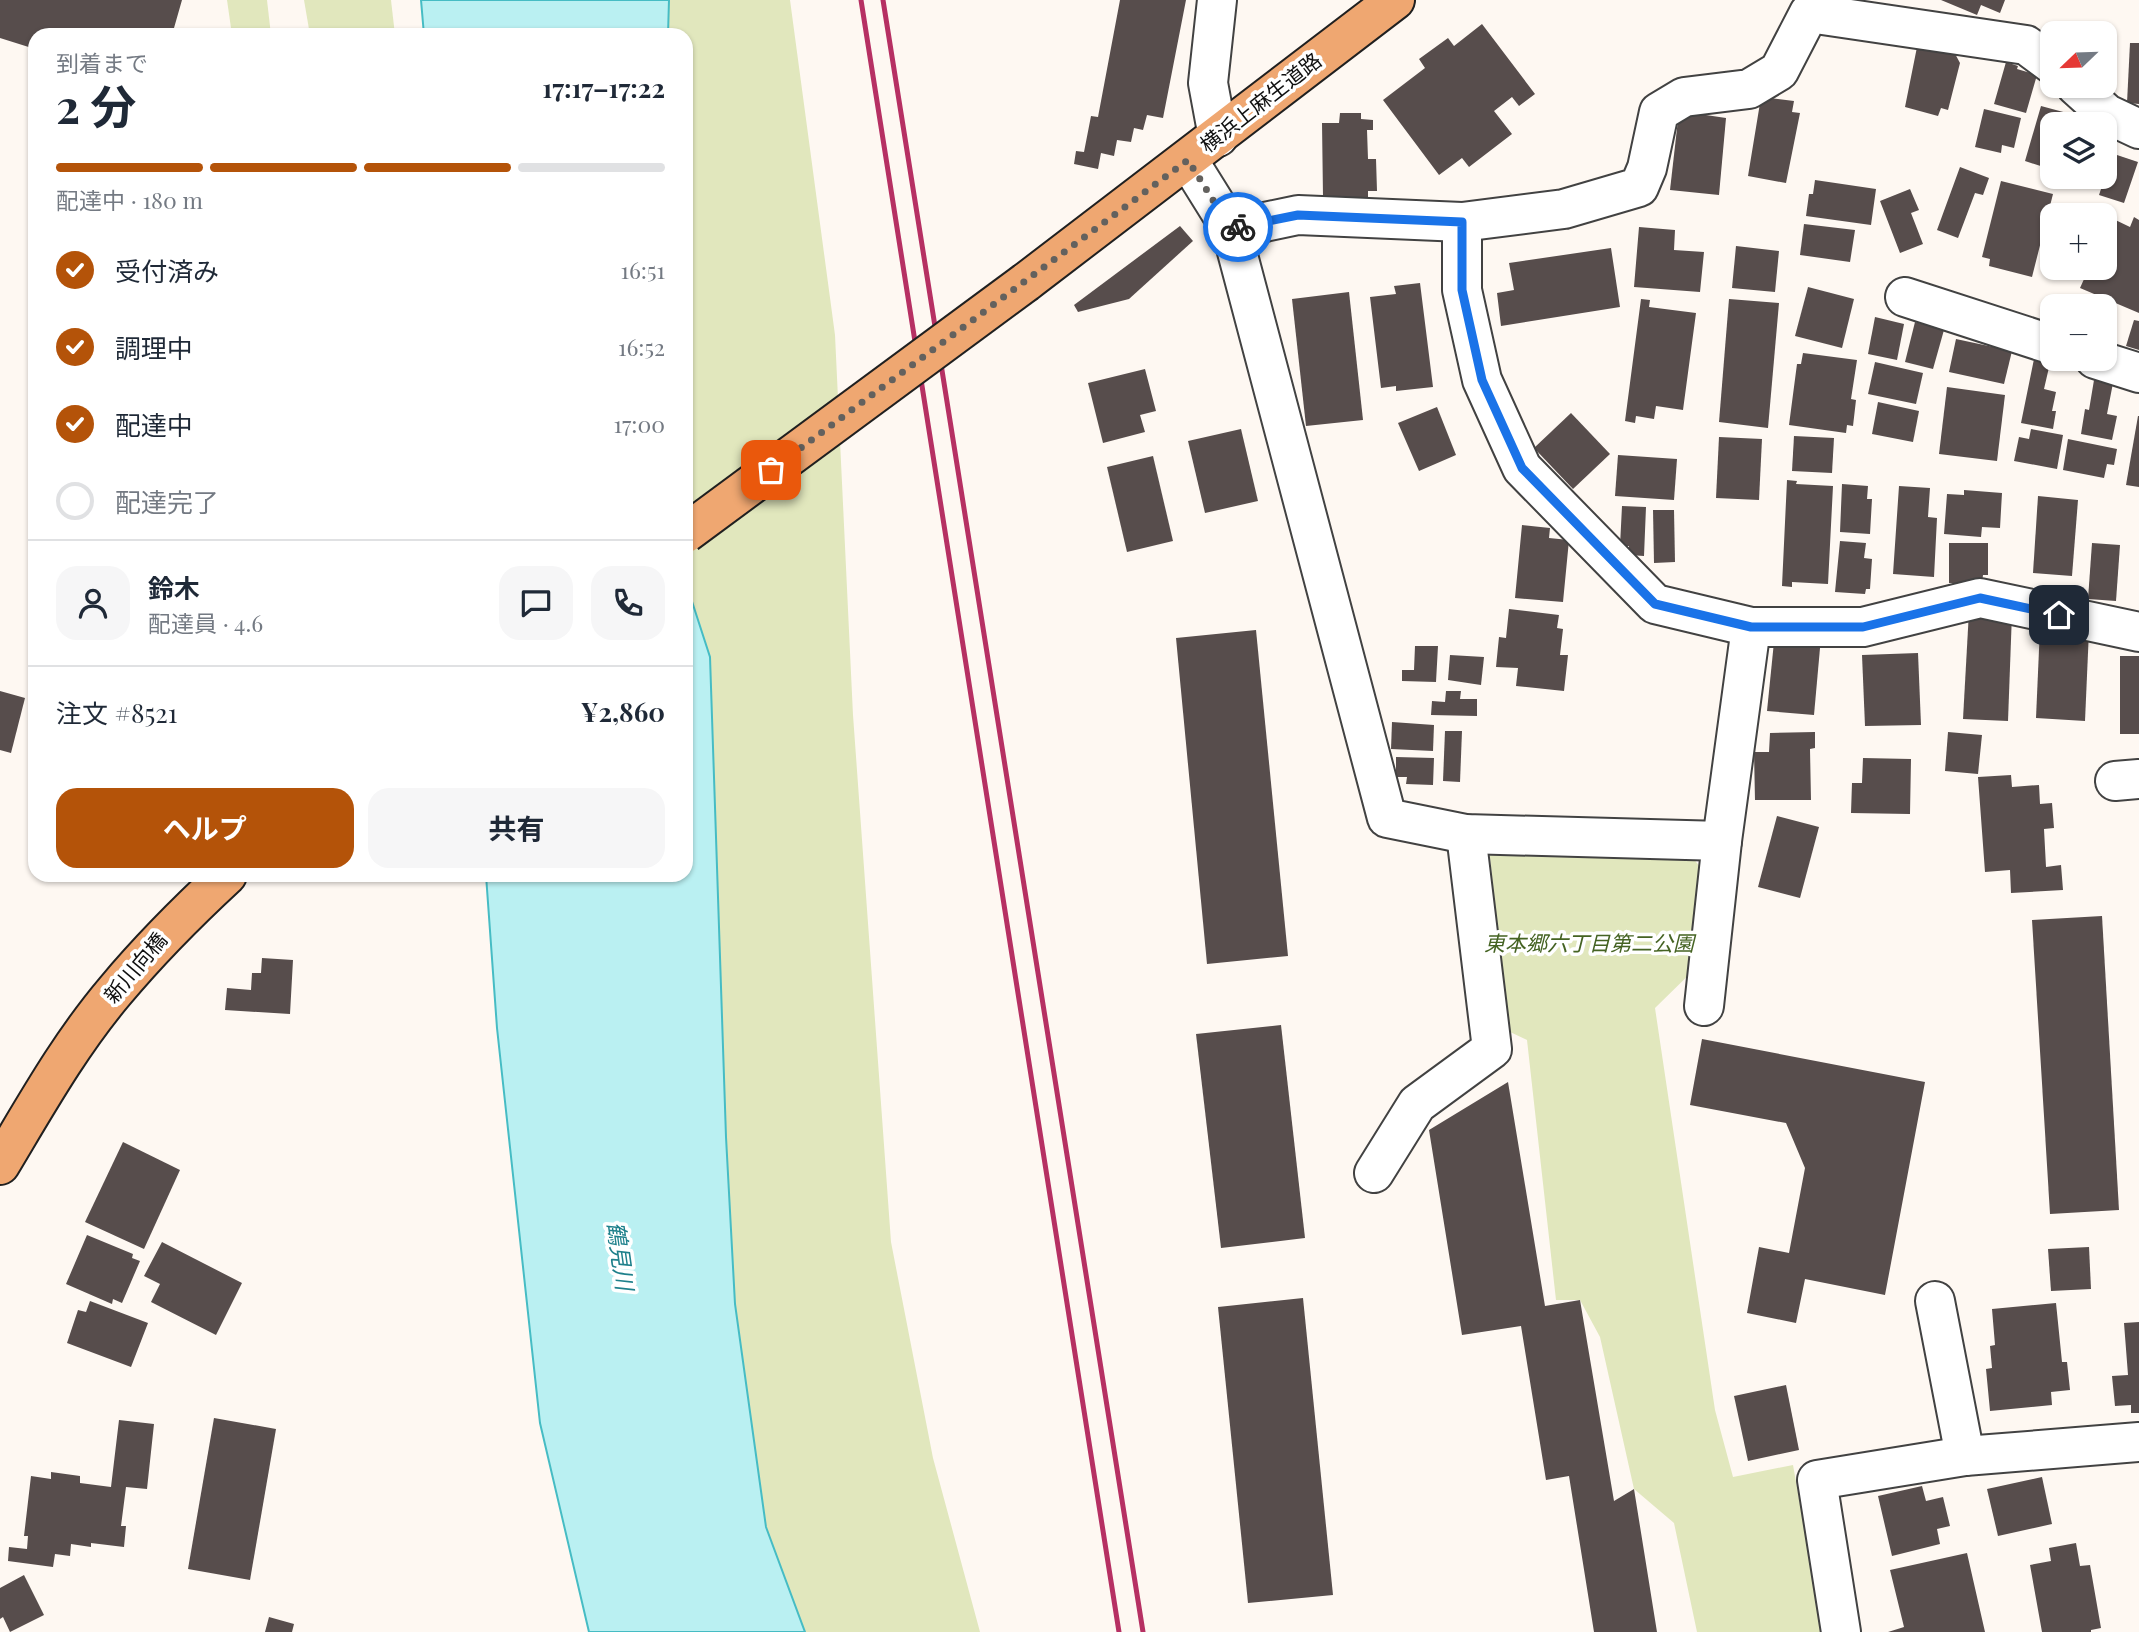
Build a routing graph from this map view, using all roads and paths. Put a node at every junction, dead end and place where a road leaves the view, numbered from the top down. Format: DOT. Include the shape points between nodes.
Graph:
graph roads {
  1 [pos="1217,0"];
  2 [pos="1395,0"];
  3 [pos="1808,7"];
  4 [pos="2040,55"];
  5 [pos="2090,98"];
  6 [pos="2139,129"];
  7 [pos="1218,137"];
  8 [pos="1188,160"];
  9 [pos="1462,222"];
  10 [pos="1231,229"];
  11 [pos="1905,296"];
  12 [pos="2040,341"];
  13 [pos="2117,366"];
  14 [pos="2139,373"];
  15 [pos="693,528"];
  16 [pos="1751,627"];
  17 [pos="2139,632"];
  18 [pos="1466,834"];
  19 [pos="1722,841"];
  20 [pos="219,882"];
  21 [pos="1704,1006"];
  22 [pos="0,1165"];
  23 [pos="1374,1173"];
  24 [pos="1935,1301"];
  25 [pos="2139,1442"];
  26 [pos="1965,1456"];
  27 [pos="1840,1632"];
  1 -- 7 [label="street" via="1208,83"];
  2 -- 7 [label="main road, 横浜上麻生道路"];
  3 -- 4 [label="street" via="2026,45"];
  3 -- 9 [label="street" via="1779,71 1749,89 1684,97 1659,112 1639,187 1564,209"];
  5 -- 6 [label="street" via="2107,114"];
  7 -- 8 [label="main road, 横浜上麻生道路"];
  8 -- 10 [label="street"];
  8 -- 15 [label="main road, 横浜上麻生道路, bridge"];
  9 -- 10 [label="street" via="1298,215"];
  9 -- 16 [label="street" via="1462,290 1482,380 1522,468 1655,604"];
  10 -- 18 [label="street" via="1387,818"];
  11 -- 12 [label="street"];
  13 -- 14 [label="street"];
  16 -- 17 [label="street" via="1863,627 1980,598"];
  16 -- 19 [label="street"];
  18 -- 19 [label="street"];
  18 -- 23 [label="street" via="1492,1049 1417,1104"];
  19 -- 21 [label="street"];
  20 -- 22 [label="main road, 新川向橋" via="113,992 56,1071"];
  24 -- 26 [label="street"];
  25 -- 26 [label="street"];
  26 -- 27 [label="street" via="1817,1479"];
}
